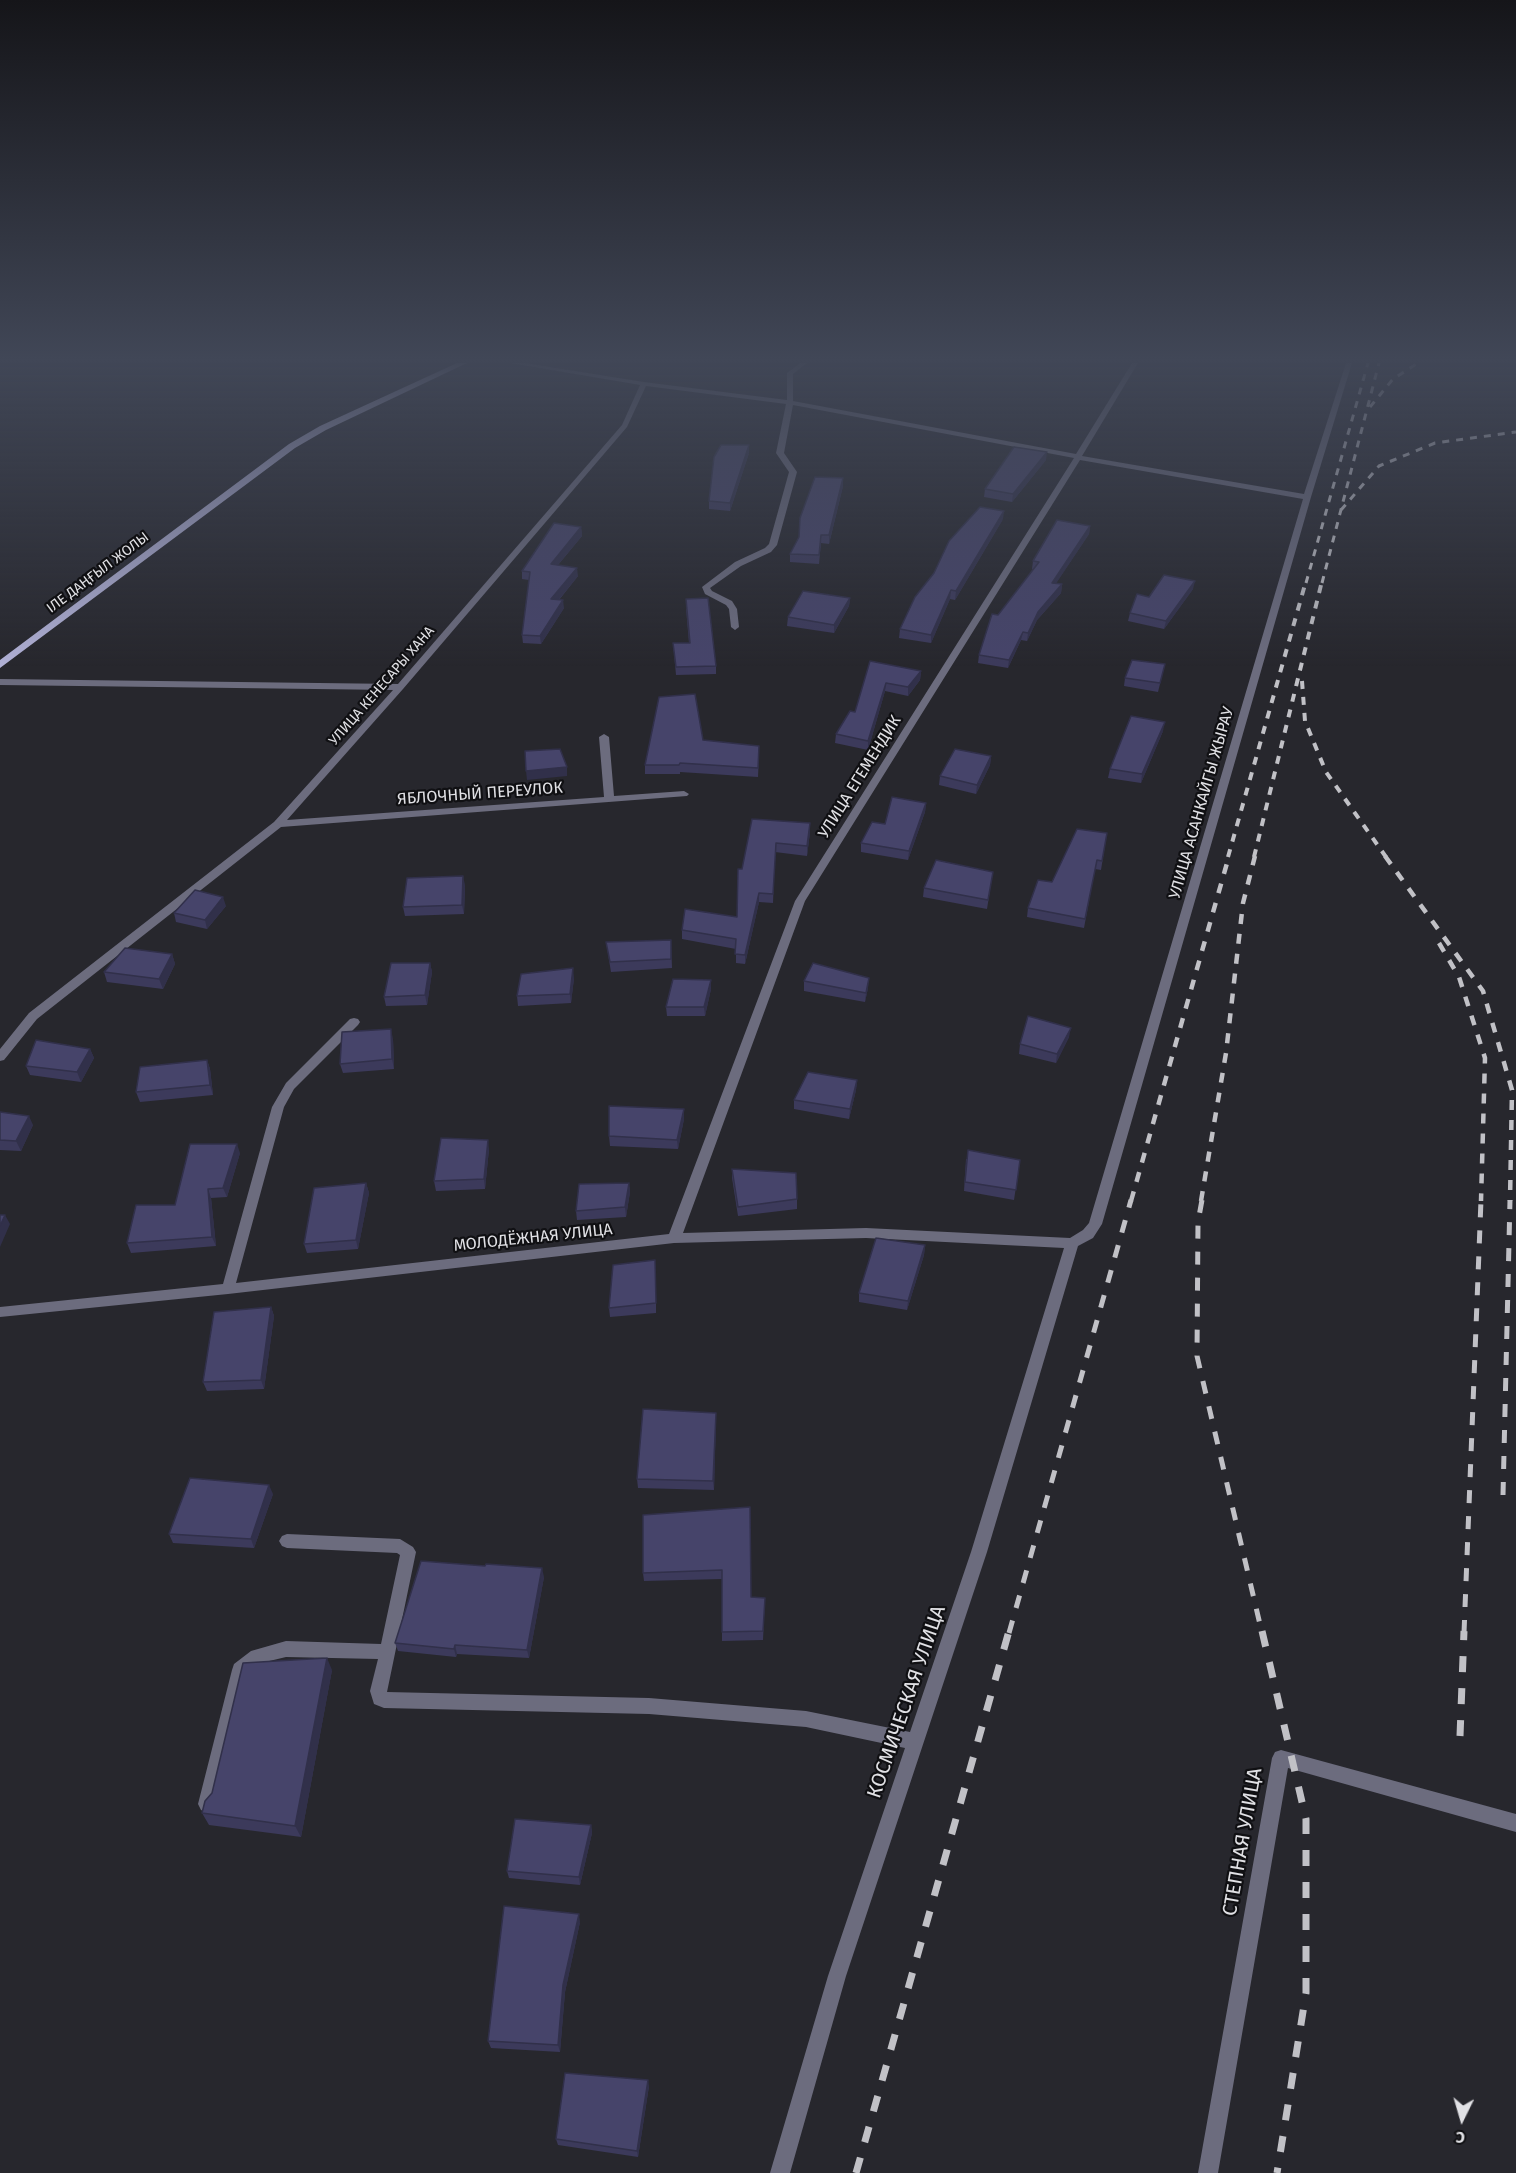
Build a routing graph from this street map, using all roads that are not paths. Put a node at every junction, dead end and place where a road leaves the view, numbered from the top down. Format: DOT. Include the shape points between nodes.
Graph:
graph roads {
  1 [pos="267,464"];
  2 [pos="592,464"];
  3 [pos="788,464"];
  4 [pos="1073,464"];
  5 [pos="1119,464"];
  6 [pos="1317,464"];
  7 [pos="1307,498"];
  8 [pos="735,627"];
  9 [pos="0,665"];
  10 [pos="0,682"];
  11 [pos="400,687"];
  12 [pos="604,737"];
  13 [pos="684,794"];
  14 [pos="609,800"];
  15 [pos="278,824"];
  16 [pos="354,1022"];
  17 [pos="0,1057"];
  18 [pos="674,1238"];
  19 [pos="1072,1243"];
  20 [pos="228,1289"];
  21 [pos="0,1312"];
  22 [pos="287,1541"];
  23 [pos="388,1652"];
  24 [pos="916,1742"];
  25 [pos="207,1804"];
  26 [pos="1516,1823"];
  27 [pos="780,2173"];
  28 [pos="1208,2173"];
  1 -- 9 [label="main road, ІЛЕ ДАҢҒЫЛ ЖОЛЫ"];
  2 -- 11 [label="street, УЛИЦА КЕНЕСАРЫ ХАНА"];
  3 -- 8 [label="street" via="793,472 773,545 706,587 729,603"];
  4 -- 18 [label="street, УЛИЦА ЕГЕМЕНДИК" via="800,901"];
  5 -- 7 [label="street"];
  6 -- 7 [label="street, УЛИЦА АСАНКАЙГЫ ЖЫРАУ"];
  7 -- 19 [label="street, УЛИЦА АСАНКАЙГЫ ЖЫРАУ" via="1095,1224 1088,1234"];
  10 -- 11 [label="street"];
  11 -- 15 [label="street, УЛИЦА КЕНЕСАРЫ ХАНА"];
  12 -- 14 [label="street"];
  13 -- 14 [label="street, ЯБЛОЧНЫЙ ПЕРЕУЛОК"];
  14 -- 15 [label="street, ЯБЛОЧНЫЙ ПЕРЕУЛОК"];
  15 -- 17 [label="street, УЛИЦА КЕНЕСАРЫ ХАНА" via="33,1016"];
  16 -- 20 [label="street" via="290,1086 278,1107"];
  18 -- 19 [label="street, МОЛОДЁЖНАЯ УЛИЦА" via="866,1233"];
  18 -- 20 [label="street, МОЛОДЁЖНАЯ УЛИЦА"];
  19 -- 24 [label="street, КОСМИЧЕСКАЯ УЛИЦА" via="980,1551"];
  20 -- 21 [label="street, МОЛОДЁЖНАЯ УЛИЦА"];
  22 -- 23 [label="street" via="400,1546 408,1552"];
  23 -- 24 [label="street" via="378,1691 384,1700 649,1706 806,1719"];
  23 -- 25 [label="street" via="286,1649 257,1656 248,1663 240,1670"];
  24 -- 27 [label="street, КОСМИЧЕСКАЯ УЛИЦА" via="837,1976"];
  26 -- 28 [label="street, СТЕПНАЯ УЛИЦА" via="1281,1758"];
}
